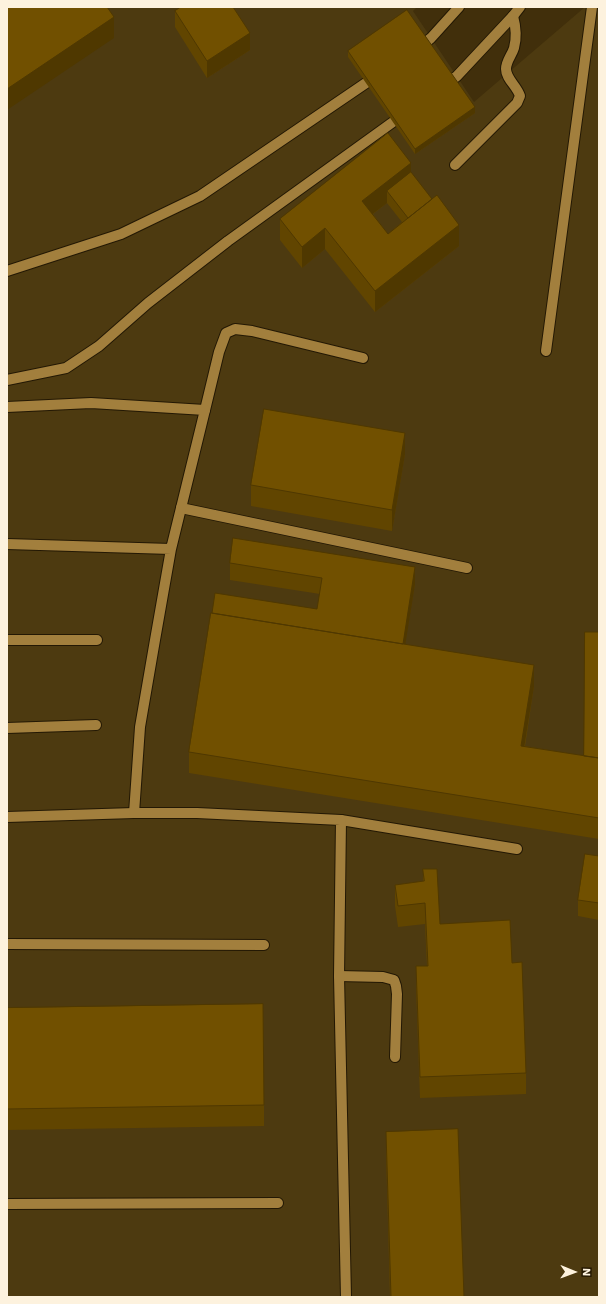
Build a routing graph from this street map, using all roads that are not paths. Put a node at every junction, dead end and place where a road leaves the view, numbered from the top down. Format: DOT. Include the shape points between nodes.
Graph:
graph roads {
  1 [pos="459,7"];
  2 [pos="520,7"];
  3 [pos="592,7"];
  4 [pos="513,16"];
  5 [pos="426,42"];
  6 [pos="452,80"];
  7 [pos="366,83"];
  8 [pos="393,122"];
  9 [pos="455,165"];
  10 [pos="7,271"];
  11 [pos="546,351"];
  12 [pos="363,358"];
  13 [pos="7,380"];
  14 [pos="7,407"];
  15 [pos="205,410"];
  16 [pos="181,508"];
  17 [pos="7,544"];
  18 [pos="171,549"];
  19 [pos="467,568"];
  20 [pos="7,640"];
  21 [pos="97,640"];
  22 [pos="96,725"];
  23 [pos="7,728"];
  24 [pos="134,813"];
  25 [pos="7,816"];
  26 [pos="341,820"];
  27 [pos="517,849"];
  28 [pos="7,944"];
  29 [pos="264,946"];
  30 [pos="340,976"];
  31 [pos="396,1057"];
  32 [pos="278,1203"];
  33 [pos="7,1204"];
  34 [pos="346,1297"];
  1 -- 5 [label="street"];
  2 -- 4 [label="street"];
  3 -- 11 [label="street"];
  4 -- 6 [label="street"];
  4 -- 9 [label="street" via="517,29 514,48 506,70 520,96 517,103"];
  7 -- 10 [label="street" via="200,196 121,234"];
  8 -- 13 [label="street" via="228,241 148,303 99,346 66,368"];
  12 -- 15 [label="street" via="235,329 226,334 219,352"];
  14 -- 15 [label="street" via="91,403"];
  15 -- 16 [label="street"];
  16 -- 18 [label="street"];
  16 -- 19 [label="street"];
  17 -- 18 [label="street"];
  18 -- 24 [label="street" via="140,727"];
  20 -- 21 [label="street"];
  22 -- 23 [label="street"];
  24 -- 25 [label="street"];
  24 -- 26 [label="street" via="196,813"];
  26 -- 27 [label="street"];
  26 -- 30 [label="street"];
  28 -- 29 [label="street"];
  30 -- 31 [label="street" via="383,977 394,980 397,994"];
  30 -- 34 [label="street"];
  32 -- 33 [label="street"];
}
